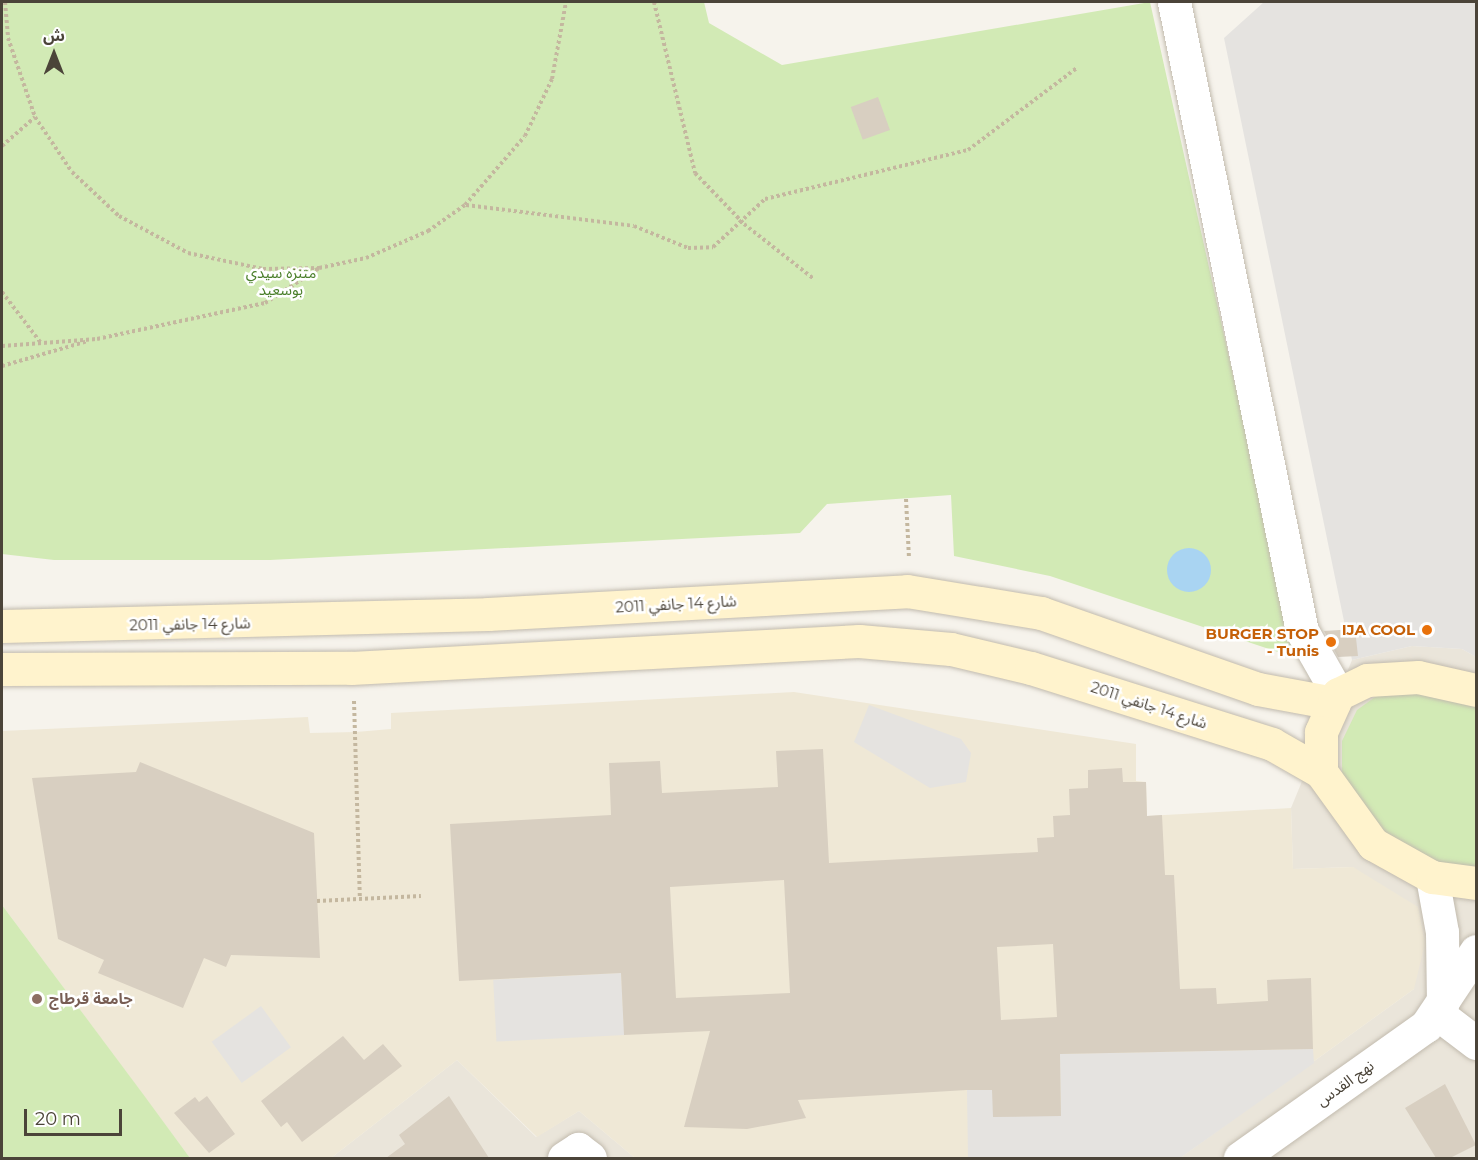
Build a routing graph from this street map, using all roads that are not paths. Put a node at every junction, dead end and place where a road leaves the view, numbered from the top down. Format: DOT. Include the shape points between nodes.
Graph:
graph roads {
  1 [pos="1174,2"];
  2 [pos="2,626"];
  3 [pos="2,669"];
  4 [pos="1476,690"];
  5 [pos="1336,699"];
  6 [pos="1321,772"];
  7 [pos="1432,877"];
  8 [pos="1476,883"];
  9 [pos="1476,951"];
  10 [pos="1441,1008"];
  11 [pos="1476,1043"];
  12 [pos="1240,1158"];
  1 -- 5 [label="street" via="1302,631"];
  2 -- 5 [label="main road, شارع 14 جانفي 2011" via="396,618 907,591 1041,613 1258,689"];
  3 -- 6 [label="main road, شارع 14 جانفي 2011" via="351,668 859,641 951,649 1031,668 1272,744"];
  4 -- 5 [label="main road" via="1418,677 1367,680"];
  5 -- 6 [label="main road" via="1321,732"];
  6 -- 7 [label="main road" via="1373,844"];
  7 -- 8 [label="main road"];
  7 -- 10 [label="street" via="1442,932"];
  9 -- 10 [label="street"];
  10 -- 11 [label="street"];
  10 -- 12 [label="street, نهج القدس"];
}
